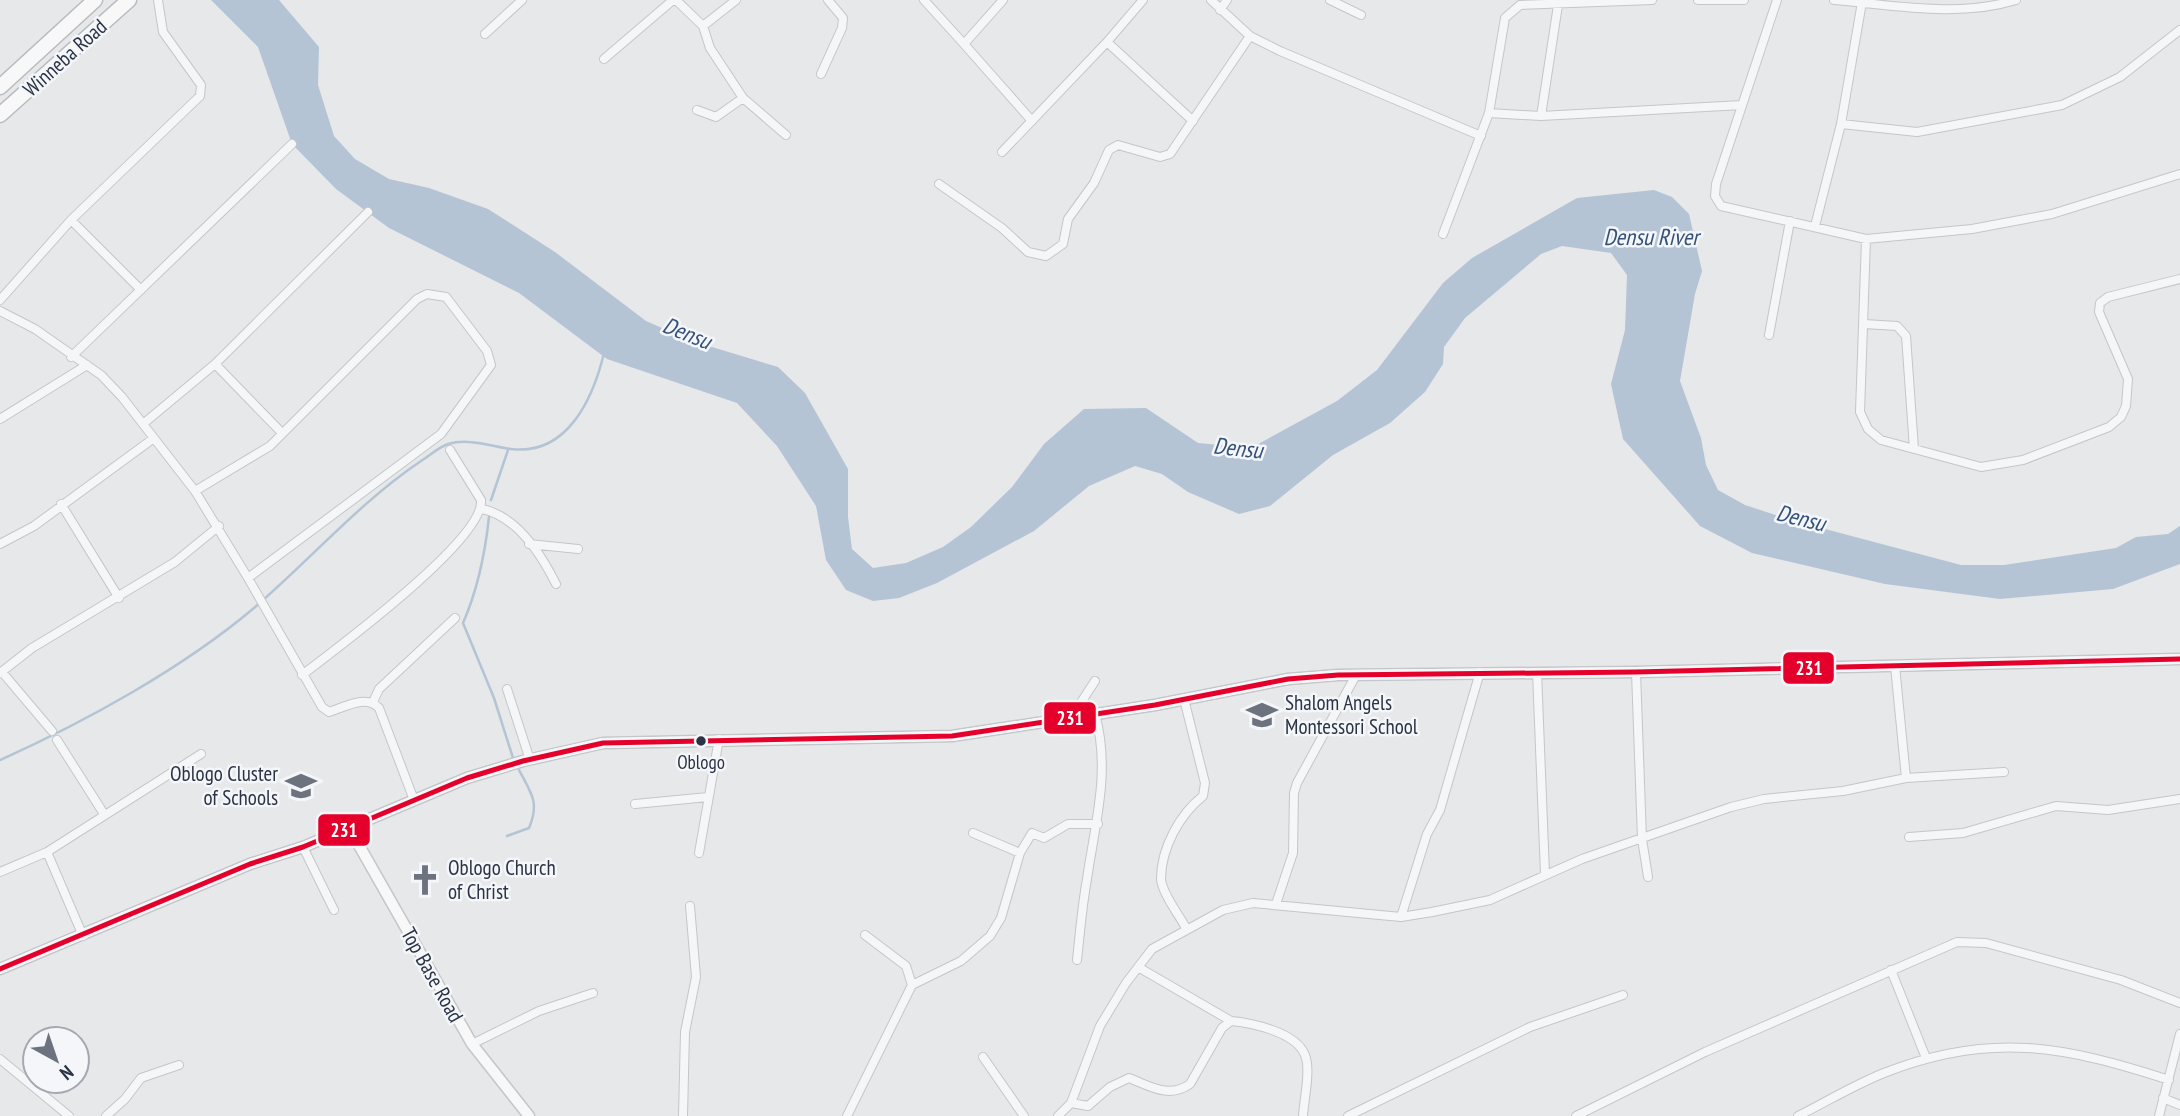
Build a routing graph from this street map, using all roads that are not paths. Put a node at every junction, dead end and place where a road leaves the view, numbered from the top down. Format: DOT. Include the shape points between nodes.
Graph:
graph roads {
  1 [pos="95,0"];
  2 [pos="129,0"];
  3 [pos="158,0"];
  4 [pos="522,0"];
  5 [pos="674,0"];
  6 [pos="736,0"];
  7 [pos="828,0"];
  8 [pos="924,0"];
  9 [pos="1003,0"];
  10 [pos="1143,0"];
  11 [pos="1211,0"];
  12 [pos="1227,0"];
  13 [pos="1330,0"];
  14 [pos="1652,0"];
  15 [pos="1698,0"];
  16 [pos="1744,0"];
  17 [pos="1777,0"];
  18 [pos="1834,0"];
  19 [pos="2015,0"];
  20 [pos="1862,2"];
  21 [pos="1558,5"];
  22 [pos="1220,10"];
  23 [pos="1361,15"];
  24 [pos="703,26"];
  25 [pos="2180,30"];
  26 [pos="485,34"];
  27 [pos="1250,36"];
  28 [pos="1107,43"];
  29 [pos="964,44"];
  30 [pos="604,59"];
  31 [pos="821,74"];
  32 [pos="0,87"];
  33 [pos="743,98"];
  34 [pos="1742,105"];
  35 [pos="697,110"];
  36 [pos="1489,113"];
  37 [pos="0,115"];
  38 [pos="1541,116"];
  39 [pos="1032,121"];
  40 [pos="1193,121"];
  41 [pos="1841,124"];
  42 [pos="786,135"];
  43 [pos="1481,136"];
  44 [pos="292,144"];
  45 [pos="1002,152"];
  46 [pos="2180,174"];
  47 [pos="939,184"];
  48 [pos="368,212"];
  49 [pos="71,220"];
  50 [pos="1790,221"];
  51 [pos="1815,226"];
  52 [pos="1443,234"];
  53 [pos="1866,239"];
  54 [pos="2180,279"];
  55 [pos="141,290"];
  56 [pos="0,300"];
  57 [pos="0,311"];
  58 [pos="1864,324"];
  59 [pos="1769,335"];
  60 [pos="71,356"];
  61 [pos="215,364"];
  62 [pos="87,365"];
  63 [pos="0,419"];
  64 [pos="143,424"];
  65 [pos="282,433"];
  66 [pos="154,438"];
  67 [pos="1914,449"];
  68 [pos="450,450"];
  69 [pos="195,491"];
  70 [pos="61,504"];
  71 [pos="482,509"];
  72 [pos="219,526"];
  73 [pos="0,544"];
  74 [pos="529,544"];
  75 [pos="578,549"];
  76 [pos="248,578"];
  77 [pos="556,584"];
  78 [pos="119,598"];
  79 [pos="455,618"];
  80 [pos="2180,659"];
  81 [pos="1895,666"];
  82 [pos="1,672"];
  83 [pos="1480,672"];
  84 [pos="1537,672"];
  85 [pos="1636,672"];
  86 [pos="302,675"];
  87 [pos="1356,675"];
  88 [pos="1095,681"];
  89 [pos="507,689"];
  90 [pos="1184,699"];
  91 [pos="373,702"];
  92 [pos="1095,714"];
  93 [pos="1077,717"];
  94 [pos="52,731"];
  95 [pos="57,740"];
  96 [pos="719,740"];
  97 [pos="201,754"];
  98 [pos="530,760"];
  99 [pos="2004,772"];
  100 [pos="1906,778"];
  101 [pos="708,797"];
  102 [pos="2180,799"];
  103 [pos="414,800"];
  104 [pos="635,804"];
  105 [pos="104,814"];
  106 [pos="1098,824"];
  107 [pos="348,826"];
  108 [pos="973,833"];
  109 [pos="1909,837"];
  110 [pos="1642,839"];
  111 [pos="303,847"];
  112 [pos="47,852"];
  113 [pos="699,853"];
  114 [pos="1020,853"];
  115 [pos="0,872"];
  116 [pos="1545,874"];
  117 [pos="1648,877"];
  118 [pos="1276,904"];
  119 [pos="690,906"];
  120 [pos="334,910"];
  121 [pos="1401,917"];
  122 [pos="1186,928"];
  123 [pos="865,935"];
  124 [pos="83,936"];
  125 [pos="1077,960"];
  126 [pos="1138,967"];
  127 [pos="0,970"];
  128 [pos="1891,970"];
  129 [pos="912,985"];
  130 [pos="593,993"];
  131 [pos="1623,995"];
  132 [pos="2180,1003"];
  133 [pos="1231,1021"];
  134 [pos="2180,1034"];
  135 [pos="472,1044"];
  136 [pos="983,1056"];
  137 [pos="1926,1058"];
  138 [pos="0,1059"];
  139 [pos="179,1065"];
  140 [pos="2169,1080"];
  141 [pos="2163,1098"];
  142 [pos="1071,1103"];
  143 [pos="2180,1105"];
  144 [pos="69,1116"];
  145 [pos="106,1116"];
  146 [pos="529,1116"];
  147 [pos="683,1116"];
  148 [pos="847,1116"];
  149 [pos="1024,1116"];
  150 [pos="1058,1116"];
  151 [pos="1303,1116"];
  152 [pos="1348,1116"];
  153 [pos="1576,1116"];
  154 [pos="1798,1116"];
  155 [pos="2159,1116"];
  1 -- 32 [label="highway, Winneba Road"];
  2 -- 37 [label="highway, Winneba Road"];
  3 -- 49 [label="street" via="163,32 201,85 200,96"];
  4 -- 26 [label="street"];
  5 -- 24 [label="street"];
  5 -- 30 [label="street"];
  6 -- 24 [label="street"];
  7 -- 31 [label="street" via="844,18"];
  8 -- 29 [label="street"];
  9 -- 29 [label="street"];
  10 -- 28 [label="street"];
  11 -- 22 [label="street"];
  12 -- 22 [label="street"];
  13 -- 23 [label="street"];
  14 -- 21 [label="street"];
  15 -- 16 [label="street"];
  17 -- 34 [label="street"];
  18 -- 20 [label="street"];
  19 -- 20 [label="street" via="1997,6 1939,9"];
  20 -- 41 [label="street"];
  21 -- 36 [label="street" via="1520,5 1505,18"];
  21 -- 38 [label="street"];
  22 -- 27 [label="street"];
  24 -- 33 [label="street" via="710,48"];
  25 -- 41 [label="street" via="2120,77 2062,105 1917,132"];
  27 -- 40 [label="street"];
  27 -- 43 [label="street"];
  28 -- 39 [label="street"];
  28 -- 40 [label="street"];
  29 -- 39 [label="street"];
  33 -- 35 [label="street" via="716,117"];
  33 -- 42 [label="street"];
  34 -- 38 [label="street"];
  34 -- 50 [label="street" via="1715,196 1721,206"];
  36 -- 38 [label="street"];
  36 -- 43 [label="street"];
  39 -- 45 [label="street"];
  40 -- 47 [label="street" via="1170,154 1160,157 1118,145 1109,150 1094,183 1068,219 1063,244 1046,256 1028,252"];
  41 -- 51 [label="street"];
  43 -- 52 [label="street"];
  44 -- 55 [label="street"];
  46 -- 53 [label="street" via="2052,214 1972,229"];
  48 -- 61 [label="street"];
  49 -- 55 [label="street"];
  49 -- 56 [label="street"];
  50 -- 51 [label="street"];
  50 -- 59 [label="street"];
  51 -- 53 [label="street"];
  53 -- 58 [label="street"];
  54 -- 67 [label="street" via="2100,303 2099,312 2128,379 2126,406 2109,427 1992,468"];
  55 -- 60 [label="street"];
  57 -- 60 [label="street" via="35,329"];
  58 -- 67 [label="street" via="1863,421 1881,440"];
  58 -- 67 [label="street" via="1897,326 1906,336"];
  60 -- 62 [label="street"];
  61 -- 64 [label="street"];
  61 -- 65 [label="street"];
  62 -- 63 [label="street"];
  62 -- 64 [label="street"];
  64 -- 66 [label="street"];
  65 -- 69 [label="street" via="258,456"];
  65 -- 76 [label="street" via="389,324 427,294 446,297 487,351 491,365 441,434"];
  66 -- 69 [label="street"];
  66 -- 70 [label="street"];
  68 -- 71 [label="street"];
  69 -- 72 [label="street"];
  70 -- 73 [label="street" via="34,526"];
  70 -- 78 [label="street"];
  71 -- 74 [label="street" via="504,516"];
  71 -- 86 [label="street" via="430,572"];
  72 -- 76 [label="street"];
  72 -- 78 [label="street" via="175,562"];
  74 -- 75 [label="street"];
  74 -- 77 [label="street" via="545,561"];
  76 -- 86 [label="street"];
  78 -- 82 [label="street" via="32,648"];
  79 -- 91 [label="street" via="379,689"];
  80 -- 81 [label="street"];
  81 -- 85 [label="street"];
  81 -- 100 [label="street"];
  82 -- 94 [label="street"];
  83 -- 84 [label="street"];
  83 -- 87 [label="street"];
  83 -- 121 [label="street" via="1440,810 1427,834"];
  84 -- 85 [label="street"];
  84 -- 116 [label="street"];
  85 -- 110 [label="street"];
  86 -- 91 [label="street" via="329,712"];
  87 -- 90 [label="street" via="1287,679"];
  87 -- 118 [label="street" via="1297,783 1293,853"];
  88 -- 93 [label="street"];
  89 -- 98 [label="street"];
  90 -- 92 [label="street"];
  90 -- 122 [label="street" via="1205,783 1203,796 1186,810 1168,846 1161,880"];
  91 -- 103 [label="street"];
  92 -- 93 [label="street"];
  92 -- 106 [label="street" via="1104,755"];
  93 -- 96 [label="street" via="952,736"];
  95 -- 105 [label="street"];
  96 -- 98 [label="street" via="603,743"];
  96 -- 101 [label="street"];
  97 -- 105 [label="street"];
  98 -- 103 [label="street" via="467,778"];
  99 -- 100 [label="street"];
  100 -- 110 [label="street" via="1742,804"];
  101 -- 104 [label="street"];
  101 -- 113 [label="street"];
  102 -- 109 [label="street" via="2108,810 2056,806 1963,833"];
  103 -- 107 [label="street"];
  105 -- 112 [label="street"];
  106 -- 114 [label="street" via="1069,824 1044,838 1032,833"];
  106 -- 125 [label="street"];
  107 -- 111 [label="street"];
  107 -- 135 [label="street, Top Base Road"];
  108 -- 114 [label="street"];
  110 -- 116 [label="street"];
  110 -- 117 [label="street"];
  111 -- 120 [label="street"];
  111 -- 124 [label="street" via="250,864"];
  112 -- 115 [label="street"];
  112 -- 124 [label="street"];
  114 -- 129 [label="street" via="1001,918 990,936 961,961"];
  116 -- 121 [label="street" via="1490,900"];
  118 -- 121 [label="street"];
  118 -- 122 [label="street" via="1240,904"];
  119 -- 147 [label="street" via="696,977 684,1046"];
  122 -- 126 [label="street" via="1152,950"];
  123 -- 129 [label="street" via="906,967"];
  124 -- 127 [label="street"];
  126 -- 133 [label="street"];
  126 -- 142 [label="street" via="1100,1026"];
  128 -- 132 [label="street" via="1957,942 1970,941 2121,980"];
  128 -- 137 [label="street"];
  128 -- 153 [label="street" via="1705,1052"];
  129 -- 148 [label="street"];
  130 -- 135 [label="street" via="539,1011"];
  131 -- 152 [label="street" via="1531,1027"];
  133 -- 142 [label="street" via="1183,1089 1157,1090 1129,1078 1088,1106"];
  133 -- 151 [label="street" via="1286,1037 1299,1046 1306,1057"];
  134 -- 140 [label="street"];
  135 -- 146 [label="street, Top Base Road"];
  136 -- 149 [label="street"];
  137 -- 140 [label="street" via="1970,1048 2015,1046 2069,1051"];
  137 -- 154 [label="street" via="1882,1074"];
  138 -- 144 [label="street"];
  139 -- 145 [label="street" via="141,1078"];
  140 -- 141 [label="street"];
  141 -- 143 [label="street"];
  141 -- 155 [label="street"];
  142 -- 150 [label="street"];
}
